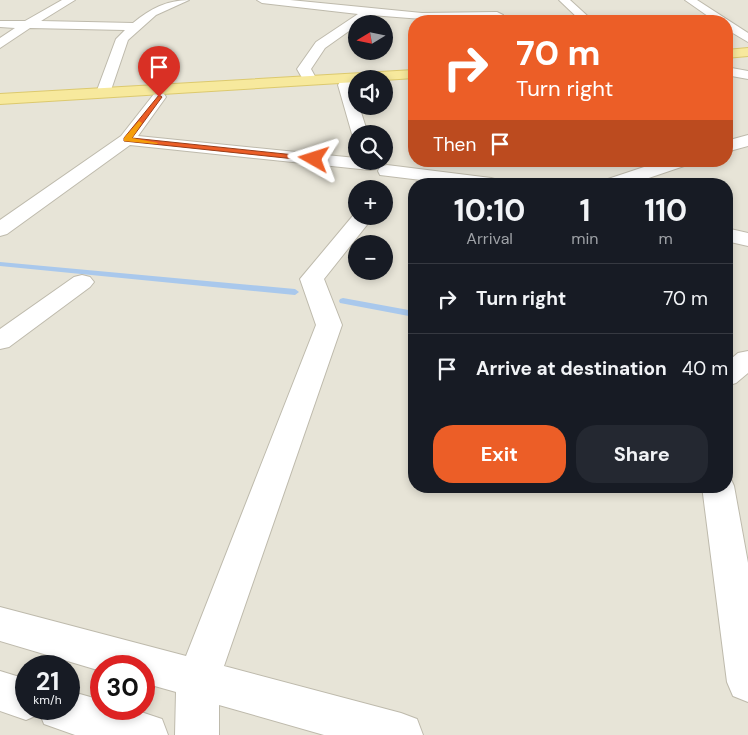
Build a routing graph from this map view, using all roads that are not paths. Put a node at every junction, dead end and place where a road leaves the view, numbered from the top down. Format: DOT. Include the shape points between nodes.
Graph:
graph roads {
  1 [pos="70,0"];
  2 [pos="184,0"];
  3 [pos="262,0"];
  4 [pos="564,0"];
  5 [pos="690,0"];
  6 [pos="460,3"];
  7 [pos="369,12"];
  8 [pos="498,15"];
  9 [pos="580,15"];
  10 [pos="713,15"];
  11 [pos="408,16"];
  12 [pos="30,23"];
  13 [pos="0,24"];
  14 [pos="136,27"];
  15 [pos="733,28"];
  16 [pos="748,38"];
  17 [pos="0,44"];
  18 [pos="748,52"];
  19 [pos="733,53"];
  20 [pos="748,60"];
  21 [pos="733,61"];
  22 [pos="733,72"];
  23 [pos="408,75"];
  24 [pos="748,75"];
  25 [pos="408,76"];
  26 [pos="310,80"];
  27 [pos="393,80"];
  28 [pos="348,85"];
  29 [pos="103,93"];
  30 [pos="159,97"];
  31 [pos="0,100"];
  32 [pos="0,107"];
  33 [pos="127,140"];
  34 [pos="748,140"];
  35 [pos="733,145"];
  36 [pos="663,167"];
  37 [pos="379,171"];
  38 [pos="439,178"];
  39 [pos="630,178"];
  40 [pos="357,225"];
  41 [pos="0,230"];
  42 [pos="733,236"];
  43 [pos="748,240"];
  44 [pos="82,282"];
  45 [pos="0,341"];
  46 [pos="748,359"];
  47 [pos="733,371"];
  48 [pos="719,493"];
  49 [pos="0,624"];
  50 [pos="198,679"];
  51 [pos="748,682"];
  52 [pos="0,691"];
  53 [pos="15,696"];
  54 [pos="80,715"];
  55 [pos="146,735"];
  56 [pos="197,735"];
  57 [pos="401,735"];
  1 -- 12 [label="street"];
  2 -- 14 [label="street" via="152,13"];
  3 -- 7 [label="street"];
  4 -- 9 [label="street"];
  5 -- 10 [label="street"];
  6 -- 8 [label="street"];
  7 -- 11 [label="street"];
  7 -- 26 [label="street" via="320,45 304,69"];
  12 -- 13 [label="street"];
  12 -- 14 [label="street"];
  12 -- 17 [label="street"];
  14 -- 29 [label="street" via="122,39"];
  15 -- 16 [label="street"];
  18 -- 19 [label="main road"];
  20 -- 21 [label="main road"];
  22 -- 24 [label="street"];
  23 -- 26 [label="main road"];
  25 -- 27 [label="main road"];
  26 -- 29 [label="main road"];
  28 -- 30 [label="main road"];
  29 -- 31 [label="main road"];
  30 -- 32 [label="main road"];
  30 -- 33 [label="street"];
  33 -- 37 [label="street"];
  33 -- 41 [label="street"];
  34 -- 35 [label="street"];
  36 -- 39 [label="street"];
  37 -- 38 [label="street"];
  40 -- 50 [label="street" via="312,279 329,325"];
  42 -- 43 [label="street"];
  44 -- 45 [label="street"];
  46 -- 47 [label="street"];
  48 -- 51 [label="street"];
  49 -- 50 [label="street"];
  50 -- 56 [label="street"];
  50 -- 57 [label="street"];
  52 -- 53 [label="street"];
  54 -- 55 [label="street"];
}
